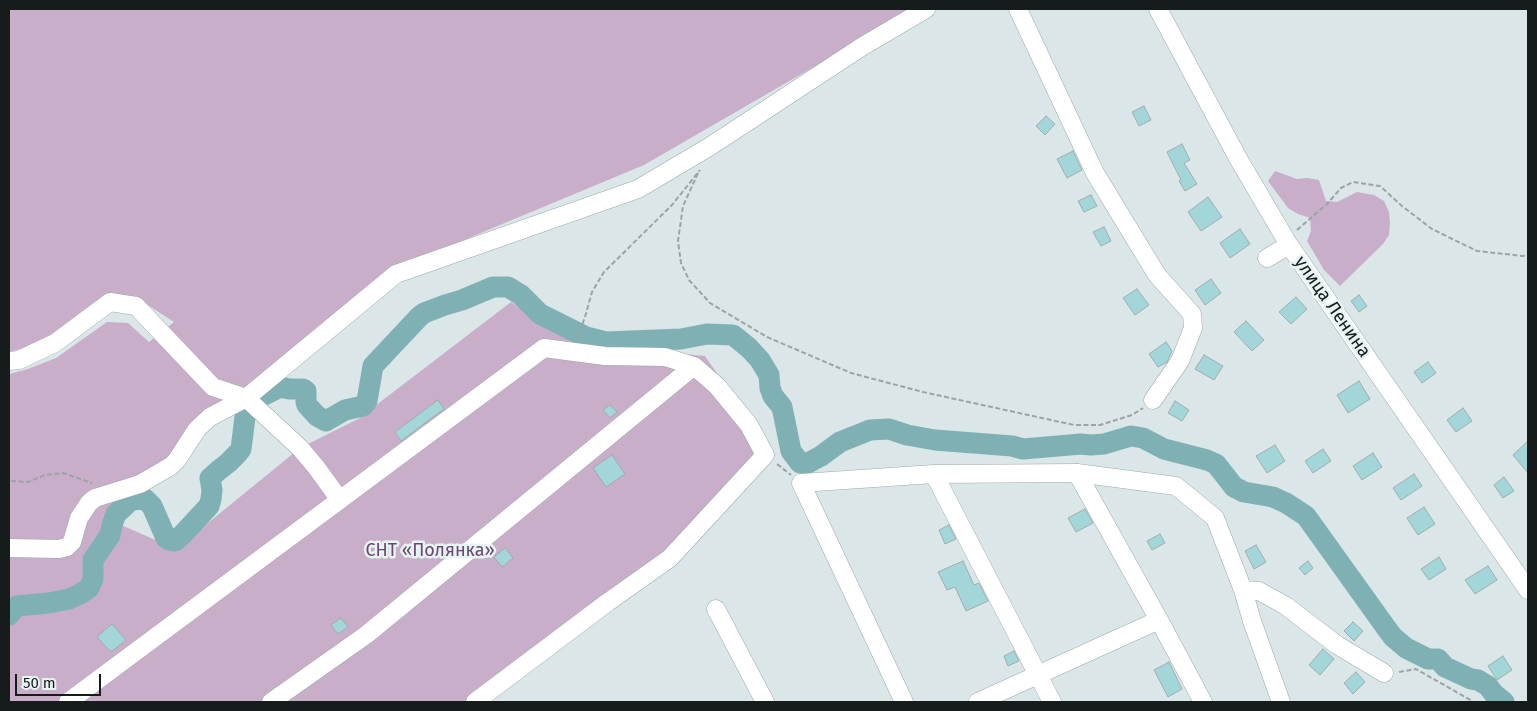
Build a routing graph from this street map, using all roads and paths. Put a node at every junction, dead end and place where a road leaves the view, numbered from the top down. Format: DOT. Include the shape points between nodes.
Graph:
graph roads {
  1 [pos="926,9"];
  2 [pos="1018,9"];
  3 [pos="1158,9"];
  4 [pos="703,165"];
  5 [pos="698,173"];
  6 [pos="1288,244"];
  7 [pos="1528,255"];
  8 [pos="1266,258"];
  9 [pos="577,337"];
  10 [pos="9,361"];
  11 [pos="694,366"];
  12 [pos="246,398"];
  13 [pos="1154,400"];
  14 [pos="765,455"];
  15 [pos="1077,473"];
  16 [pos="934,474"];
  17 [pos="11,481"];
  18 [pos="801,483"];
  19 [pos="107,495"];
  20 [pos="340,500"];
  21 [pos="9,548"];
  22 [pos="1525,579"];
  23 [pos="1243,590"];
  24 [pos="716,609"];
  25 [pos="1159,620"];
  26 [pos="1384,674"];
  27 [pos="1038,675"];
  28 [pos="68,702"];
  29 [pos="270,702"];
  30 [pos="475,702"];
  31 [pos="765,702"];
  32 [pos="904,702"];
  33 [pos="978,702"];
  34 [pos="1052,702"];
  35 [pos="1203,702"];
  36 [pos="1281,702"];
  37 [pos="1474,702"];
  1 -- 12 [label="street" via="638,189 396,274"];
  2 -- 13 [label="street" via="1096,173 1156,275 1192,314 1193,328 1180,361"];
  3 -- 6 [label="street, улица Ленина"];
  4 -- 5 [label="path"];
  5 -- 9 [label="path" via="672,205 604,272 592,292"];
  5 -- 13 [label="path" via="683,206 678,241 681,263 690,280 710,303 767,337 851,373 1074,425 1100,425 1132,415"];
  6 -- 7 [label="path" via="1292,235 1341,188 1353,182 1380,186 1432,229 1477,250"];
  6 -- 8 [label="street"];
  6 -- 22 [label="street, улица Ленина"];
  10 -- 12 [label="street" via="19,360 55,343 110,302 136,306 213,387"];
  11 -- 14 [label="street" via="717,386 750,425"];
  11 -- 20 [label="street" via="665,357 605,356 544,348"];
  11 -- 29 [label="street" via="366,635"];
  12 -- 19 [label="street" via="210,417 197,429 171,466 140,484"];
  12 -- 20 [label="street" via="300,448"];
  14 -- 18 [label="path"];
  14 -- 30 [label="street" via="670,558"];
  15 -- 16 [label="street"];
  15 -- 23 [label="street" via="1176,486 1215,518"];
  15 -- 25 [label="street"];
  16 -- 18 [label="street"];
  16 -- 27 [label="street"];
  17 -- 19 [label="path" via="28,482 45,475 63,473 98,485"];
  18 -- 32 [label="street"];
  19 -- 21 [label="street" via="88,504 67,547"];
  20 -- 28 [label="street"];
  23 -- 26 [label="street" via="1259,591 1286,606"];
  23 -- 36 [label="street"];
  24 -- 31 [label="street"];
  25 -- 27 [label="street"];
  25 -- 35 [label="street"];
  26 -- 37 [label="path" via="1416,669"];
  27 -- 33 [label="street"];
  27 -- 34 [label="street"];
}
